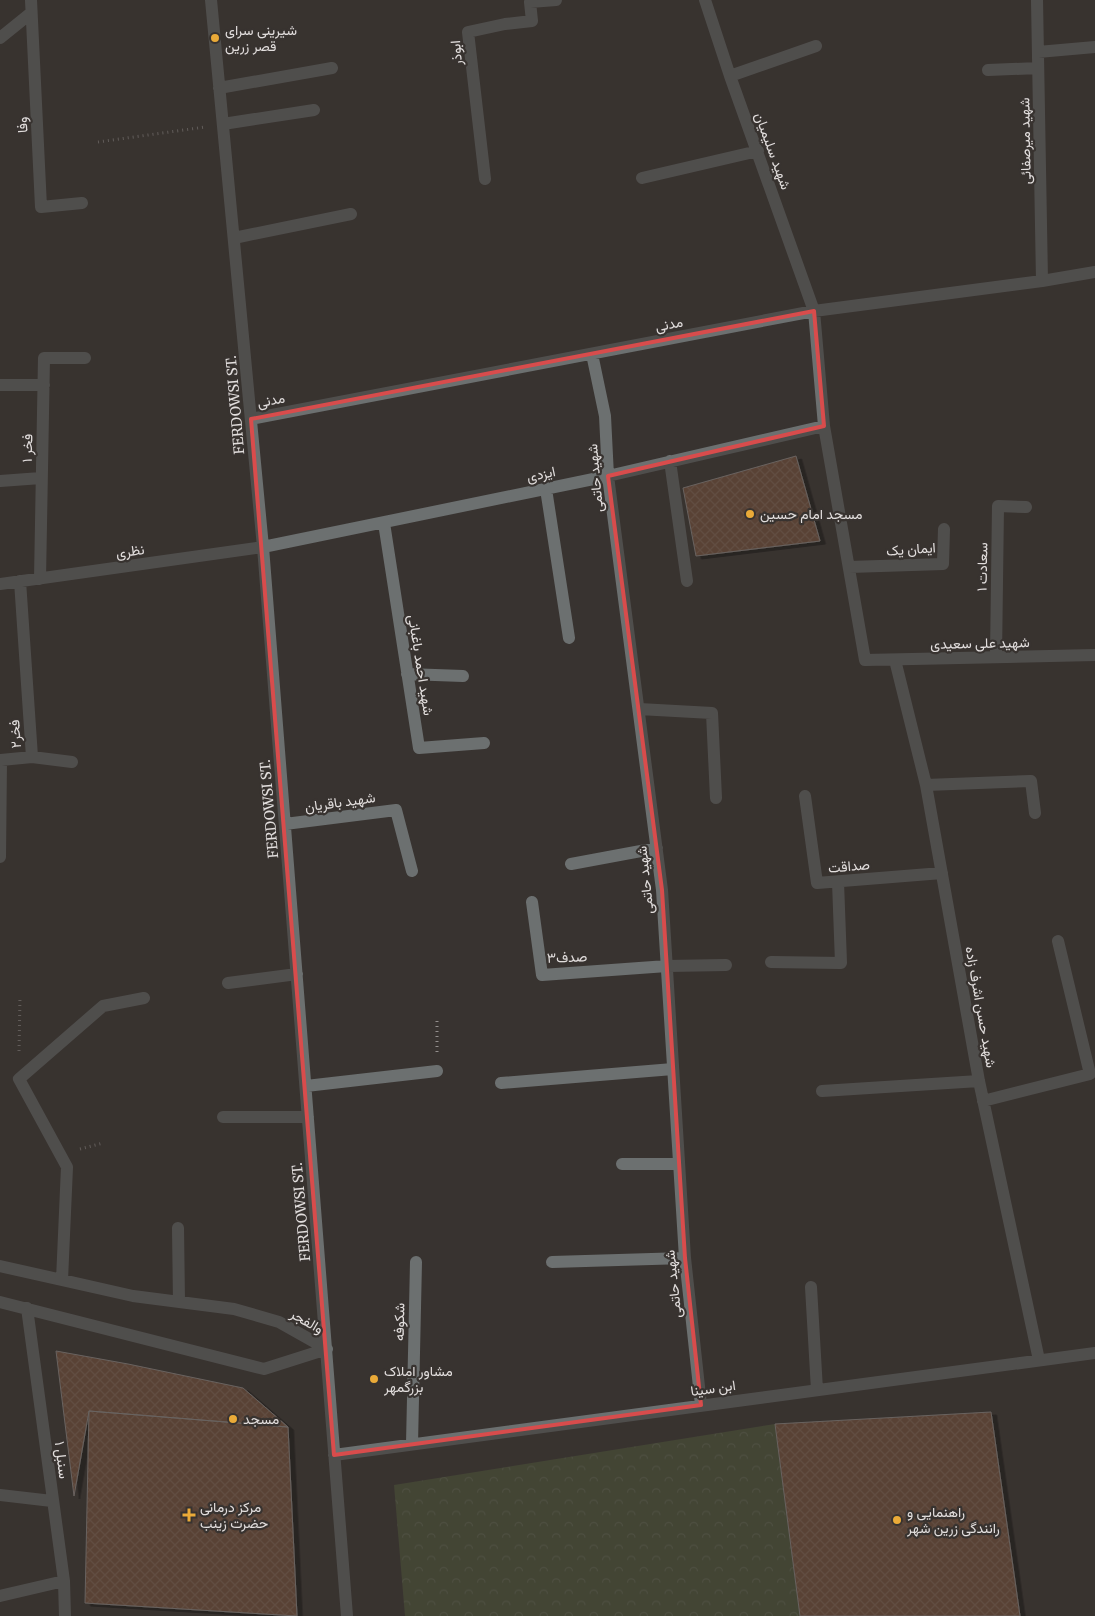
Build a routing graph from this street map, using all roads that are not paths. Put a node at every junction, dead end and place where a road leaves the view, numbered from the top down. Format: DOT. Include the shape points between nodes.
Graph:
graph roads {
  1 [pos="211,0"];
  2 [pos="556,0"];
  3 [pos="706,0"];
  4 [pos="1037,0"];
  5 [pos="31,6"];
  6 [pos="0,38"];
  7 [pos="816,46"];
  8 [pos="1095,47"];
  9 [pos="1038,52"];
  10 [pos="332,68"];
  11 [pos="1038,68"];
  12 [pos="988,70"];
  13 [pos="730,76"];
  14 [pos="219,88"];
  15 [pos="314,110"];
  16 [pos="223,124"];
  17 [pos="758,151"];
  18 [pos="642,178"];
  19 [pos="485,179"];
  20 [pos="82,203"];
  21 [pos="351,214"];
  22 [pos="234,238"];
  23 [pos="1095,272"];
  24 [pos="1042,281"];
  25 [pos="814,311"];
  26 [pos="592,354"];
  27 [pos="85,358"];
  28 [pos="0,385"];
  29 [pos="44,385"];
  30 [pos="251,419"];
  31 [pos="824,426"];
  32 [pos="670,461"];
  33 [pos="608,476"];
  34 [pos="42,478"];
  35 [pos="0,480"];
  36 [pos="546,489"];
  37 [pos="1026,507"];
  38 [pos="384,523"];
  39 [pos="944,529"];
  40 [pos="263,547"];
  41 [pos="849,567"];
  42 [pos="40,579"];
  43 [pos="20,581"];
  44 [pos="688,581"];
  45 [pos="0,584"];
  46 [pos="568,638"];
  47 [pos="1095,655"];
  48 [pos="996,658"];
  49 [pos="895,660"];
  50 [pos="407,674"];
  51 [pos="462,676"];
  52 [pos="639,709"];
  53 [pos="484,743"];
  54 [pos="32,756"];
  55 [pos="72,762"];
  56 [pos="926,785"];
  57 [pos="805,796"];
  58 [pos="716,798"];
  59 [pos="1035,813"];
  60 [pos="285,824"];
  61 [pos="657,848"];
  62 [pos="0,857"];
  63 [pos="571,864"];
  64 [pos="412,871"];
  65 [pos="942,873"];
  66 [pos="838,882"];
  67 [pos="532,902"];
  68 [pos="1058,941"];
  69 [pos="771,962"];
  70 [pos="726,965"];
  71 [pos="667,966"];
  72 [pos="297,974"];
  73 [pos="228,983"];
  74 [pos="144,998"];
  75 [pos="674,1069"];
  76 [pos="437,1071"];
  77 [pos="979,1081"];
  78 [pos="501,1083"];
  79 [pos="306,1086"];
  80 [pos="822,1091"];
  81 [pos="983,1101"];
  82 [pos="223,1117"];
  83 [pos="308,1117"];
  84 [pos="622,1164"];
  85 [pos="679,1164"];
  86 [pos="178,1228"];
  87 [pos="685,1258"];
  88 [pos="416,1262"];
  89 [pos="552,1262"];
  90 [pos="0,1266"];
  91 [pos="62,1280"];
  92 [pos="811,1287"];
  93 [pos="0,1302"];
  94 [pos="178,1302"];
  95 [pos="27,1308"];
  96 [pos="327,1349"];
  97 [pos="1095,1353"];
  98 [pos="1039,1360"];
  99 [pos="818,1390"];
  100 [pos="702,1405"];
  101 [pos="412,1444"];
  102 [pos="334,1455"];
  103 [pos="0,1495"];
  104 [pos="52,1501"];
  105 [pos="64,1581"];
  106 [pos="0,1596"];
  107 [pos="65,1616"];
  108 [pos="347,1616"];
  1 -- 14 [label="street, FERDOWSI ST."];
  2 -- 19 [label="street, ابوذر" via="530,2 532,21 468,32"];
  3 -- 13 [label="street, شهید سلیمیان"];
  4 -- 9 [label="street, شهید میرصفائی"];
  5 -- 6 [label="street"];
  5 -- 20 [label="street, وفا" via="40,207"];
  7 -- 13 [label="street"];
  8 -- 9 [label="street"];
  9 -- 11 [label="street, شهید میرصفائی"];
  10 -- 14 [label="street"];
  11 -- 12 [label="street"];
  11 -- 24 [label="street, شهید میرصفائی"];
  13 -- 17 [label="street, شهید سلیمیان"];
  14 -- 16 [label="street, FERDOWSI ST."];
  15 -- 16 [label="street"];
  16 -- 22 [label="street, FERDOWSI ST."];
  17 -- 18 [label="street"];
  17 -- 25 [label="street, شهید سلیمیان"];
  21 -- 22 [label="street"];
  22 -- 30 [label="street, FERDOWSI ST."];
  23 -- 24 [label="street, مدنی"];
  24 -- 25 [label="street, مدنی"];
  25 -- 26 [label="street, مدنی"];
  25 -- 31 [label="street"];
  26 -- 30 [label="street, مدنی"];
  26 -- 33 [label="street, شهید حاتمی" via="605,416"];
  27 -- 29 [label="street, فخر ۱" via="44,358"];
  28 -- 29 [label="street"];
  29 -- 34 [label="street, فخر ۱"];
  30 -- 40 [label="street, FERDOWSI ST."];
  31 -- 32 [label="street, ایزدی"];
  31 -- 41 [label="street"];
  32 -- 33 [label="street, ایزدی"];
  32 -- 44 [label="street"];
  33 -- 36 [label="street, ایزدی"];
  33 -- 52 [label="street, شهید حاتمی"];
  34 -- 35 [label="street"];
  34 -- 42 [label="street, فخر ۱"];
  36 -- 38 [label="street, ایزدی"];
  36 -- 46 [label="street"];
  37 -- 48 [label="street, سعادت ۱" via="998,506"];
  38 -- 40 [label="street, ایزدی"];
  38 -- 50 [label="street, شهید احمد باغبانی"];
  39 -- 41 [label="street, ایمان یک" via="943,564"];
  40 -- 42 [label="street, نظری"];
  40 -- 60 [label="street, FERDOWSI ST."];
  41 -- 49 [label="street, شهید علی سعیدی" via="865,660"];
  42 -- 43 [label="street, نظری"];
  43 -- 45 [label="street, نظری"];
  43 -- 54 [label="street, فخر۲"];
  47 -- 48 [label="street, شهید علی سعیدی"];
  48 -- 49 [label="street, شهید علی سعیدی"];
  49 -- 56 [label="street, شهید حسن اشرف زاده"];
  50 -- 51 [label="street"];
  50 -- 53 [label="street, شهید احمد باغبانی" via="419,748"];
  52 -- 58 [label="street" via="712,713"];
  52 -- 61 [label="street, شهید حاتمی"];
  54 -- 55 [label="street"];
  54 -- 62 [label="street, فخر۲" via="1,760"];
  56 -- 59 [label="street" via="1031,781"];
  56 -- 65 [label="street, شهید حسن اشرف زاده"];
  57 -- 66 [label="street, صداقت" via="817,883"];
  60 -- 64 [label="street, شهید باقریان" via="396,810"];
  60 -- 72 [label="street, FERDOWSI ST."];
  61 -- 63 [label="street"];
  61 -- 71 [label="street, شهید حاتمی"];
  65 -- 66 [label="street, صداقت"];
  65 -- 77 [label="street, شهید حسن اشرف زاده"];
  66 -- 69 [label="street" via="841,963"];
  67 -- 71 [label="street, صدف۳" via="542,975"];
  68 -- 81 [label="street" via="1090,1074"];
  70 -- 71 [label="street"];
  71 -- 75 [label="street, شهید حاتمی"];
  72 -- 73 [label="street"];
  72 -- 79 [label="street, FERDOWSI ST."];
  74 -- 91 [label="street" via="103,1006 19,1079 67,1167"];
  75 -- 78 [label="street"];
  75 -- 85 [label="street, شهید حاتمی"];
  76 -- 79 [label="street"];
  77 -- 80 [label="street"];
  77 -- 81 [label="street, شهید حسن اشرف زاده"];
  79 -- 83 [label="street, FERDOWSI ST."];
  81 -- 98 [label="street, شهید حسن اشرف زاده"];
  82 -- 83 [label="street"];
  83 -- 96 [label="street, FERDOWSI ST."];
  84 -- 85 [label="street"];
  85 -- 87 [label="street, شهید حاتمی"];
  86 -- 94 [label="street"];
  87 -- 89 [label="street"];
  87 -- 100 [label="street, شهید حاتمی"];
  88 -- 101 [label="street, شکوفه"];
  90 -- 91 [label="street, والفجر"];
  91 -- 94 [label="street, والفجر"];
  92 -- 99 [label="street"];
  93 -- 95 [label="street, والفجر"];
  94 -- 96 [label="street, والفجر" via="234,1309 279,1322"];
  95 -- 96 [label="street, والفجر" via="264,1369"];
  95 -- 104 [label="street, سنبل ۱"];
  96 -- 102 [label="street, FERDOWSI ST."];
  97 -- 98 [label="street, ابن سینا"];
  98 -- 99 [label="street, ابن سینا"];
  99 -- 100 [label="street, ابن سینا"];
  100 -- 101 [label="street, ابن سینا"];
  101 -- 102 [label="street, ابن سینا"];
  102 -- 108 [label="street, FERDOWSI ST."];
  103 -- 104 [label="street"];
  104 -- 105 [label="street, سنبل ۱"];
  105 -- 106 [label="street"];
  105 -- 107 [label="street, سنبل ۱"];
}
